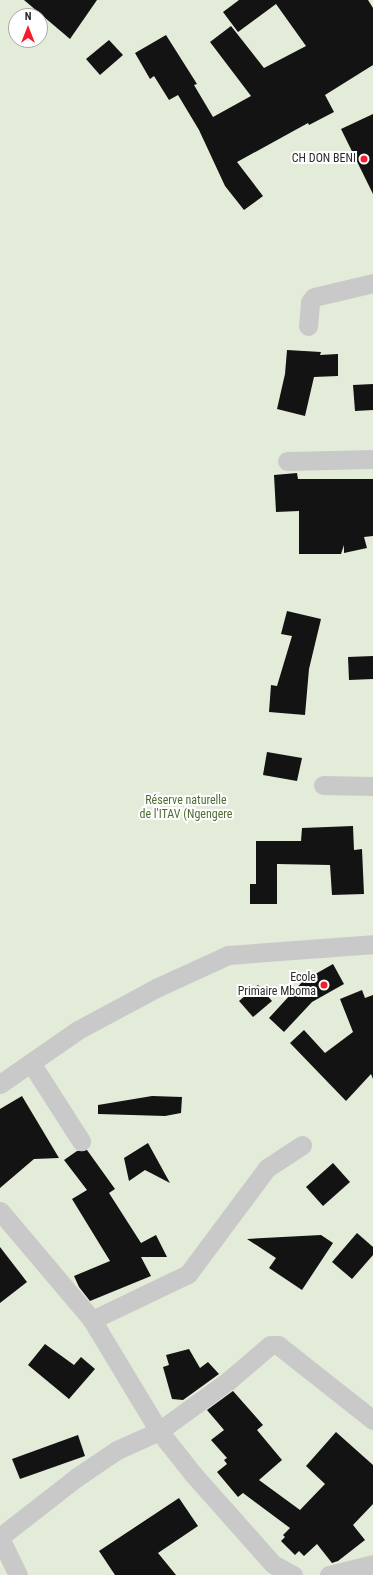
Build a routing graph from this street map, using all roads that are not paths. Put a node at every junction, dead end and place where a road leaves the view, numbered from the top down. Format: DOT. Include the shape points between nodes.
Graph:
graph roads {
  1 [pos="373,283"];
  2 [pos="308,326"];
  3 [pos="373,459"];
  4 [pos="287,461"];
  5 [pos="323,785"];
  6 [pos="373,786"];
  7 [pos="373,944"];
  8 [pos="31,1063"];
  9 [pos="0,1084"];
  10 [pos="81,1141"];
  11 [pos="302,1145"];
  12 [pos="0,1210"];
  13 [pos="92,1320"];
  14 [pos="373,1420"];
  15 [pos="159,1431"];
  16 [pos="0,1538"];
  17 [pos="373,1564"];
  18 [pos="18,1575"];
  19 [pos="293,1575"];
  20 [pos="329,1575"];
  1 -- 2 [label="street" via="314,297 310,302"];
  3 -- 4 [label="street"];
  5 -- 6 [label="street"];
  7 -- 8 [label="street" via="228,955 156,988 78,1030"];
  8 -- 9 [label="street"];
  8 -- 10 [label="street"];
  11 -- 13 [label="street" via="267,1168 188,1274"];
  12 -- 13 [label="street"];
  13 -- 15 [label="street"];
  14 -- 15 [label="street" via="278,1345 270,1345 228,1381"];
  15 -- 16 [label="street" via="117,1450 77,1477"];
  15 -- 19 [label="street" via="229,1516 273,1564"];
  16 -- 18 [label="street"];
  17 -- 20 [label="street"];
}
